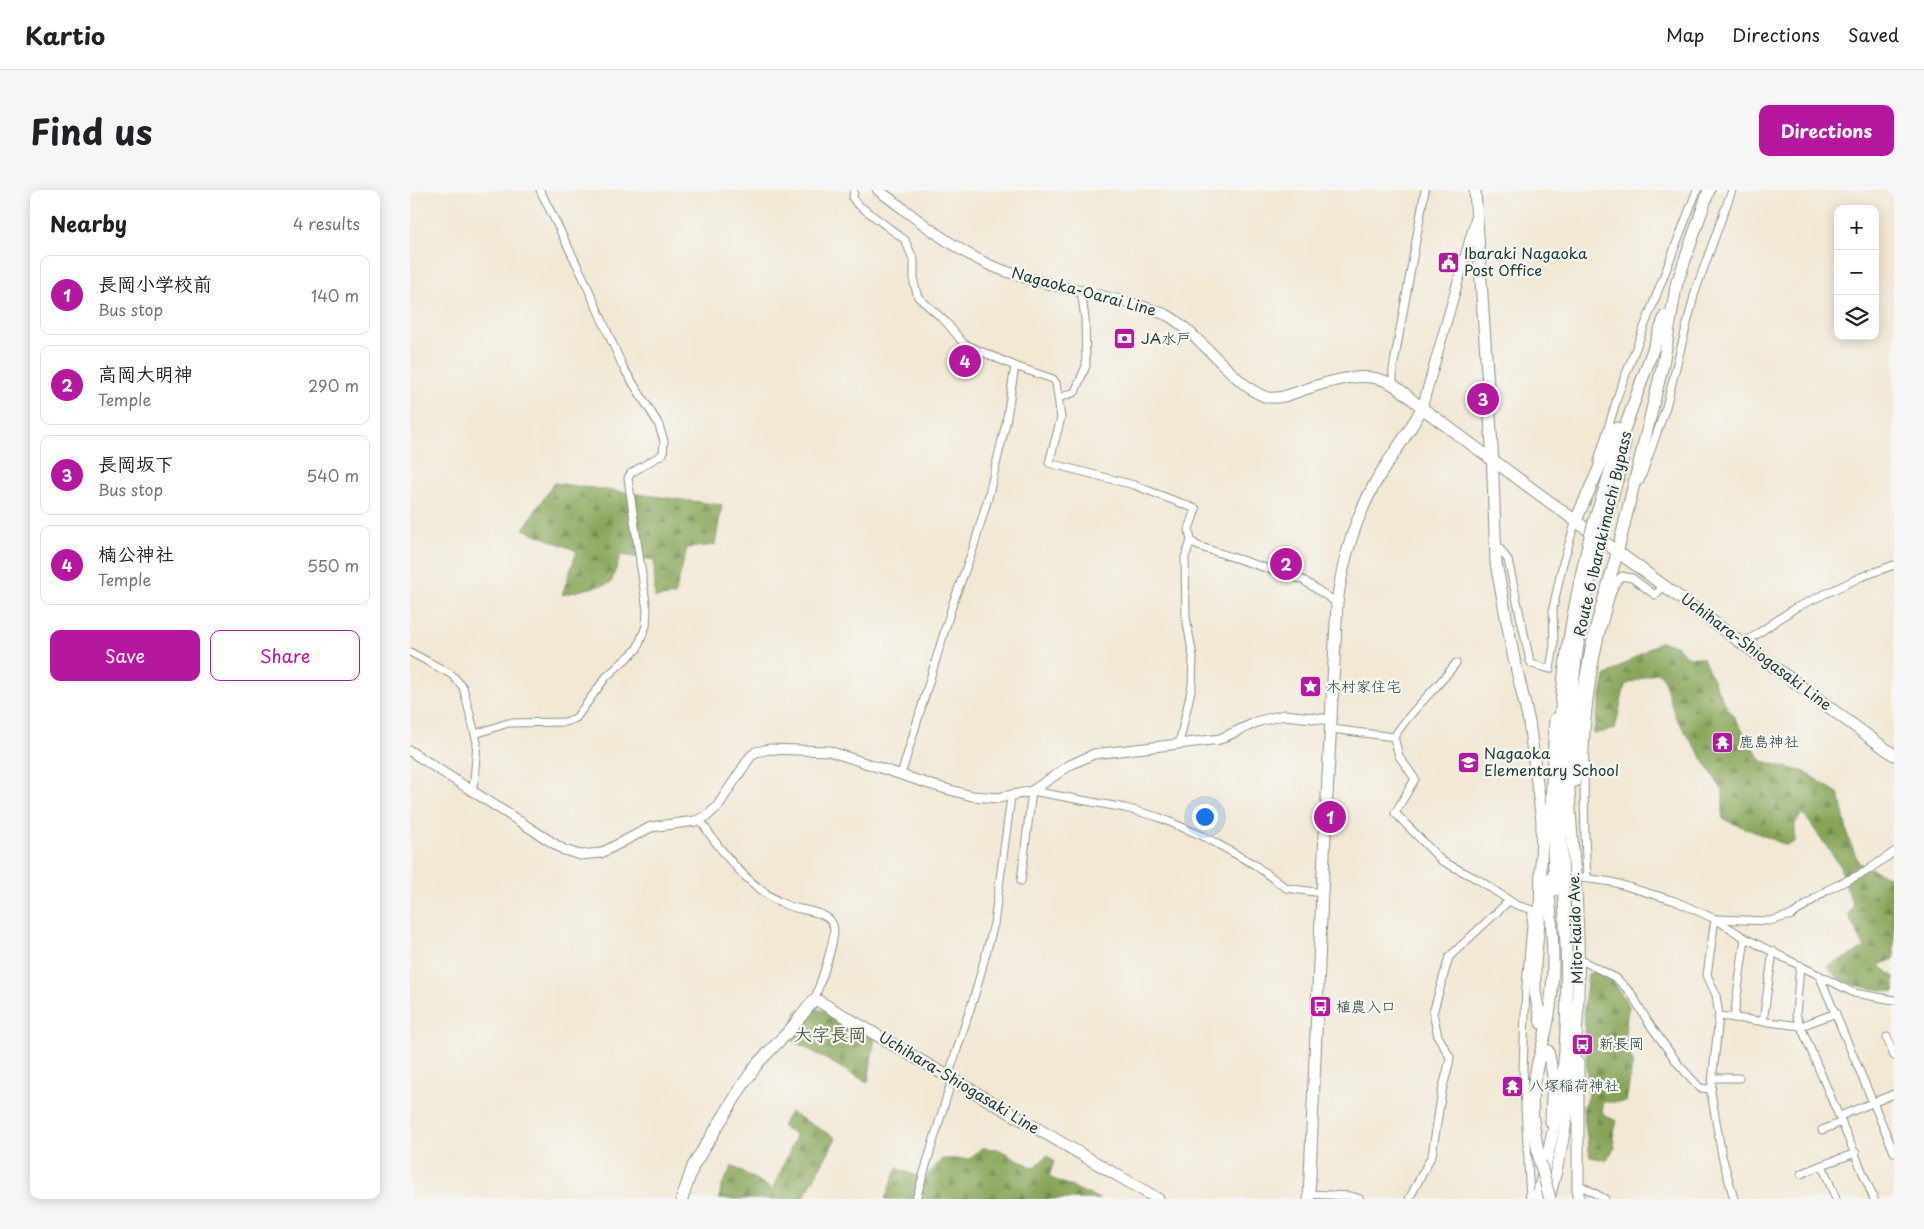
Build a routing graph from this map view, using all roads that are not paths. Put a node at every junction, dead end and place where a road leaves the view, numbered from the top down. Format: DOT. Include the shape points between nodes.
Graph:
graph roads {
  1 [pos="540,190"];
  2 [pos="854,190"];
  3 [pos="878,190"];
  4 [pos="1424,190"];
  5 [pos="1475,190"];
  6 [pos="1697,190"];
  7 [pos="1709,190"];
  8 [pos="1732,190"];
  9 [pos="1476,215"];
  10 [pos="1466,249"];
  11 [pos="1479,250"];
  12 [pos="1677,281"];
  13 [pos="1081,291"];
  14 [pos="1015,366"];
  15 [pos="1393,385"];
  16 [pos="1059,398"];
  17 [pos="1422,408"];
  18 [pos="1629,418"];
  19 [pos="1492,460"];
  20 [pos="1598,471"];
  21 [pos="1628,503"];
  22 [pos="1576,520"];
  23 [pos="1493,540"];
  24 [pos="1191,541"];
  25 [pos="1593,544"];
  26 [pos="1618,550"];
  27 [pos="1894,565"];
  28 [pos="1665,585"];
  29 [pos="1337,603"];
  30 [pos="1744,644"];
  31 [pos="410,652"];
  32 [pos="1565,654"];
  33 [pos="1456,663"];
  34 [pos="1332,724"];
  35 [pos="475,734"];
  36 [pos="1394,737"];
  37 [pos="1179,744"];
  38 [pos="410,751"];
  39 [pos="1894,755"];
  40 [pos="901,775"];
  41 [pos="471,791"];
  42 [pos="1032,791"];
  43 [pos="1011,797"];
  44 [pos="700,820"];
  45 [pos="1571,830"];
  46 [pos="1542,840"];
  47 [pos="1894,852"];
  48 [pos="1581,879"];
  49 [pos="1021,881"];
  50 [pos="1322,893"];
  51 [pos="1509,901"];
  52 [pos="1536,912"];
  53 [pos="1715,919"];
  54 [pos="1554,937"];
  55 [pos="1744,938"];
  56 [pos="1773,951"];
  57 [pos="1577,958"];
  58 [pos="1800,964"];
  59 [pos="1819,975"];
  60 [pos="815,999"];
  61 [pos="1894,1000"];
  62 [pos="1836,1013"];
  63 [pos="1719,1016"];
  64 [pos="1734,1018"];
  65 [pos="1763,1022"];
  66 [pos="1541,1023"];
  67 [pos="1572,1026"];
  68 [pos="1801,1026"];
  69 [pos="1887,1037"];
  70 [pos="1548,1052"];
  71 [pos="1894,1056"];
  72 [pos="950,1078"];
  73 [pos="1713,1078"];
  74 [pos="1739,1078"];
  75 [pos="1711,1089"];
  76 [pos="1894,1094"];
  77 [pos="1874,1103"];
  78 [pos="1841,1119"];
  79 [pos="1822,1130"];
  80 [pos="1549,1149"];
  81 [pos="1894,1152"];
  82 [pos="1856,1153"];
  83 [pos="1822,1165"];
  84 [pos="1801,1174"];
  85 [pos="1578,1184"];
  86 [pos="1309,1197"];
  87 [pos="682,1199"];
  88 [pos="916,1199"];
  89 [pos="1158,1199"];
  90 [pos="1360,1199"];
  91 [pos="1409,1199"];
  92 [pos="1530,1199"];
  93 [pos="1537,1199"];
  94 [pos="1549,1199"];
  95 [pos="1578,1199"];
  96 [pos="1605,1199"];
  97 [pos="1734,1199"];
  98 [pos="1836,1199"];
  99 [pos="1874,1199"];
  1 -- 35 [label="street" via="623,367 658,423 664,441 662,454 628,478 648,617 638,649 606,677 576,718 565,722 508,723"];
  2 -- 14 [label="street" via="856,203 909,245 914,261 916,292 922,303 946,322 964,344"];
  3 -- 13 [label="main road, Nagaoka-Oarai Line" via="976,258 1008,272"];
  4 -- 15 [label="street" via="1393,369"];
  5 -- 9 [label="main road"];
  6 -- 20 [label="street" via="1619,392 1599,456"];
  7 -- 12 [label="main road, Route 6 Ibarakimachi Bypass"];
  8 -- 21 [label="street" via="1695,292 1666,407 1639,483"];
  9 -- 10 [label="street"];
  9 -- 11 [label="main road"];
  10 -- 11 [label="street"];
  10 -- 17 [label="street"];
  11 -- 19 [label="main road"];
  12 -- 18 [label="main road, Route 6 Ibarakimachi Bypass"];
  12 -- 20 [label="main road"];
  12 -- 21 [label="main road" via="1663,364"];
  13 -- 15 [label="main road, Nagaoka-Oarai Line" via="1167,315 1186,327 1250,389 1267,397 1285,397 1357,378 1379,379"];
  13 -- 16 [label="street" via="1086,366 1075,392"];
  14 -- 16 [label="street" via="1053,379"];
  14 -- 40 [label="street" via="1006,423 988,498"];
  15 -- 17 [label="main road, Nagaoka-Oarai Line"];
  16 -- 24 [label="street" via="1061,418 1049,463 1134,485 1192,506 1196,509 1189,529"];
  17 -- 19 [label="main road"];
  17 -- 29 [label="main road" via="1360,515 1344,560"];
  18 -- 25 [label="main road, Route 6 Ibarakimachi Bypass, bridge" via="1594,522"];
  18 -- 25 [label="main road, Route 6 Ibarakimachi Bypass, bridge" via="1621,467 1603,529"];
  19 -- 22 [label="main road, Uchihara-Shiogasaki Line"];
  19 -- 23 [label="main road"];
  20 -- 22 [label="main road"];
  21 -- 26 [label="main road"];
  22 -- 23 [label="street" via="1553,608 1554,646 1550,669 1530,661 1508,560"];
  22 -- 26 [label="main road, Uchihara-Shiogasaki Line"];
  23 -- 46 [label="main road" via="1503,607 1535,759"];
  24 -- 29 [label="street" via="1303,580"];
  24 -- 37 [label="street" via="1185,557 1186,617 1193,657 1192,686"];
  25 -- 32 [label="main road, Route 6 Ibarakimachi Bypass" via="1572,613"];
  25 -- 45 [label="main road, Route 6 Ibarakimachi Bypass" via="1576,651 1569,746"];
  26 -- 28 [label="main road, Uchihara-Shiogasaki Line"];
  26 -- 45 [label="main road" via="1594,634 1583,692"];
  27 -- 30 [label="street" via="1795,608"];
  28 -- 30 [label="main road, Uchihara-Shiogasaki Line"];
  28 -- 48 [label="street" via="1655,595 1632,578 1622,576 1615,584 1601,630 1590,686 1584,746"];
  29 -- 34 [label="main road"];
  30 -- 39 [label="main road, Uchihara-Shiogasaki Line"];
  31 -- 35 [label="street" via="461,682"];
  32 -- 54 [label="main road" via="1551,768"];
  32 -- 67 [label="main road, Mito-kaido Ave." via="1559,763"];
  33 -- 36 [label="street" via="1440,685 1406,717"];
  34 -- 36 [label="street"];
  34 -- 37 [label="street" via="1284,715 1259,721 1220,739"];
  34 -- 50 [label="main road"];
  35 -- 41 [label="street" via="476,767"];
  36 -- 51 [label="street" via="1399,756 1416,778 1395,813 1442,861 1479,880"];
  37 -- 42 [label="street" via="1094,754 1070,765"];
  38 -- 41 [label="street"];
  40 -- 43 [label="street" via="972,796"];
  40 -- 44 [label="street" via="829,751 763,750 750,757 712,812"];
  41 -- 44 [label="street" via="564,850 580,855 601,853 651,827"];
  42 -- 43 [label="street"];
  42 -- 49 [label="street"];
  42 -- 50 [label="street" via="1158,817 1205,837 1255,865 1286,888"];
  43 -- 72 [label="street" via="994,924"];
  44 -- 60 [label="street" via="758,888 787,906 831,920 834,933"];
  45 -- 48 [label="main road, Mito-kaido Ave."];
  46 -- 52 [label="main road"];
  46 -- 54 [label="main road"];
  47 -- 53 [label="street" via="1865,872 1827,890 1792,915 1769,921"];
  48 -- 53 [label="street" via="1648,892"];
  48 -- 57 [label="main road, Mito-kaido Ave."];
  50 -- 86 [label="main road"];
  51 -- 52 [label="street"];
  51 -- 91 [label="street" via="1449,957 1433,1013 1438,1036 1450,1057 1449,1064 1432,1155"];
  52 -- 66 [label="main road" via="1535,992"];
  52 -- 92 [label="street" via="1526,987 1522,1069"];
  53 -- 55 [label="street"];
  53 -- 63 [label="street" via="1707,975 1716,995"];
  54 -- 94 [label="main road, bridge" via="1550,1009 1533,1089 1535,1132"];
  55 -- 56 [label="street"];
  55 -- 64 [label="street"];
  56 -- 58 [label="street"];
  56 -- 65 [label="street"];
  57 -- 67 [label="main road, Mito-kaido Ave."];
  57 -- 75 [label="street" via="1616,978 1631,993 1679,1065 1700,1088"];
  58 -- 59 [label="street"];
  58 -- 68 [label="street" via="1796,1015"];
  59 -- 61 [label="street" via="1854,993"];
  59 -- 62 [label="street"];
  60 -- 72 [label="main road, Uchihara-Shiogasaki Line"];
  60 -- 87 [label="main road" via="744,1083 693,1166"];
  62 -- 68 [label="street"];
  62 -- 77 [label="street"];
  63 -- 64 [label="street"];
  63 -- 73 [label="street"];
  64 -- 65 [label="street"];
  65 -- 68 [label="street"];
  67 -- 80 [label="main road"];
  67 -- 85 [label="main road"];
  67 -- 94 [label="main road" via="1566,1120"];
  68 -- 78 [label="street"];
  69 -- 71 [label="street"];
  70 -- 80 [label="main road" via="1553,1087"];
  72 -- 88 [label="street"];
  72 -- 89 [label="main road, Uchihara-Shiogasaki Line"];
  73 -- 74 [label="street"];
  73 -- 75 [label="street"];
  75 -- 97 [label="street" via="1722,1156"];
  76 -- 77 [label="street"];
  77 -- 78 [label="street"];
  77 -- 81 [label="street"];
  78 -- 79 [label="street"];
  78 -- 82 [label="street"];
  80 -- 93 [label="main road"];
  82 -- 83 [label="street"];
  82 -- 99 [label="street"];
  83 -- 84 [label="street"];
  83 -- 98 [label="street"];
  85 -- 95 [label="main road"];
  85 -- 96 [label="street"];
  86 -- 90 [label="street" via="1350,1196"];
}
